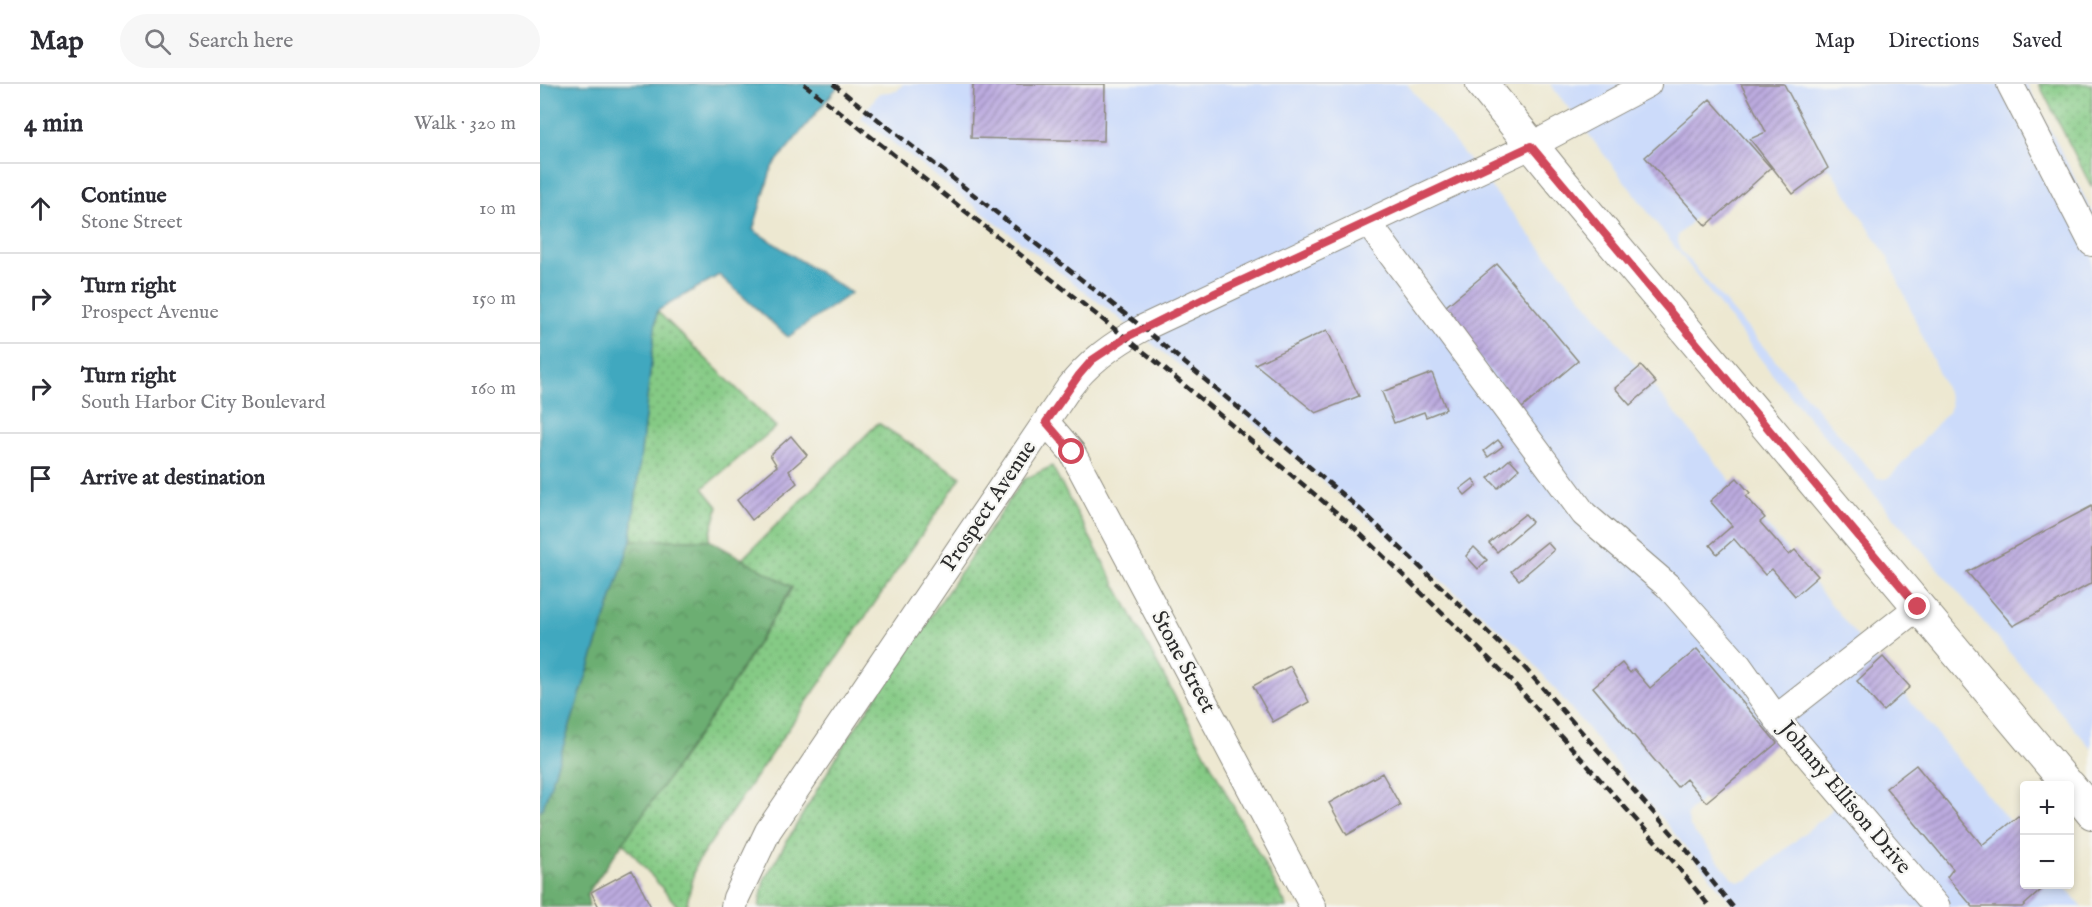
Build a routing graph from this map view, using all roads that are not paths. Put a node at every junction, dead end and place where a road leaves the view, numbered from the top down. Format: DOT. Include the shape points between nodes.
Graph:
graph roads {
  1 [pos="1482,84"];
  2 [pos="1648,84"];
  3 [pos="2010,84"];
  4 [pos="1531,146"];
  5 [pos="1368,223"];
  6 [pos="2092,243"];
  7 [pos="1046,422"];
  8 [pos="1918,607"];
  9 [pos="1776,718"];
  10 [pos="2065,781"];
  11 [pos="2074,792"];
  12 [pos="2092,813"];
  13 [pos="734,907"];
  14 [pos="1313,907"];
  15 [pos="1937,907"];
  1 -- 4 [label="main road"];
  2 -- 4 [label="street, Prospect Avenue"];
  3 -- 6 [label="street"];
  4 -- 5 [label="street, Prospect Avenue"];
  4 -- 8 [label="main road"];
  5 -- 7 [label="street, Prospect Avenue" via="1125,338 1092,360"];
  5 -- 9 [label="street" via="1584,514 1668,586 1739,666"];
  7 -- 13 [label="street, Prospect Avenue" via="768,831"];
  7 -- 14 [label="street, Stone Street" via="1072,452"];
  8 -- 9 [label="street, Johnny Ellison Drive"];
  8 -- 10 [label="main road"];
  9 -- 15 [label="street, Johnny Ellison Drive"];
  11 -- 12 [label="main road"];
}
